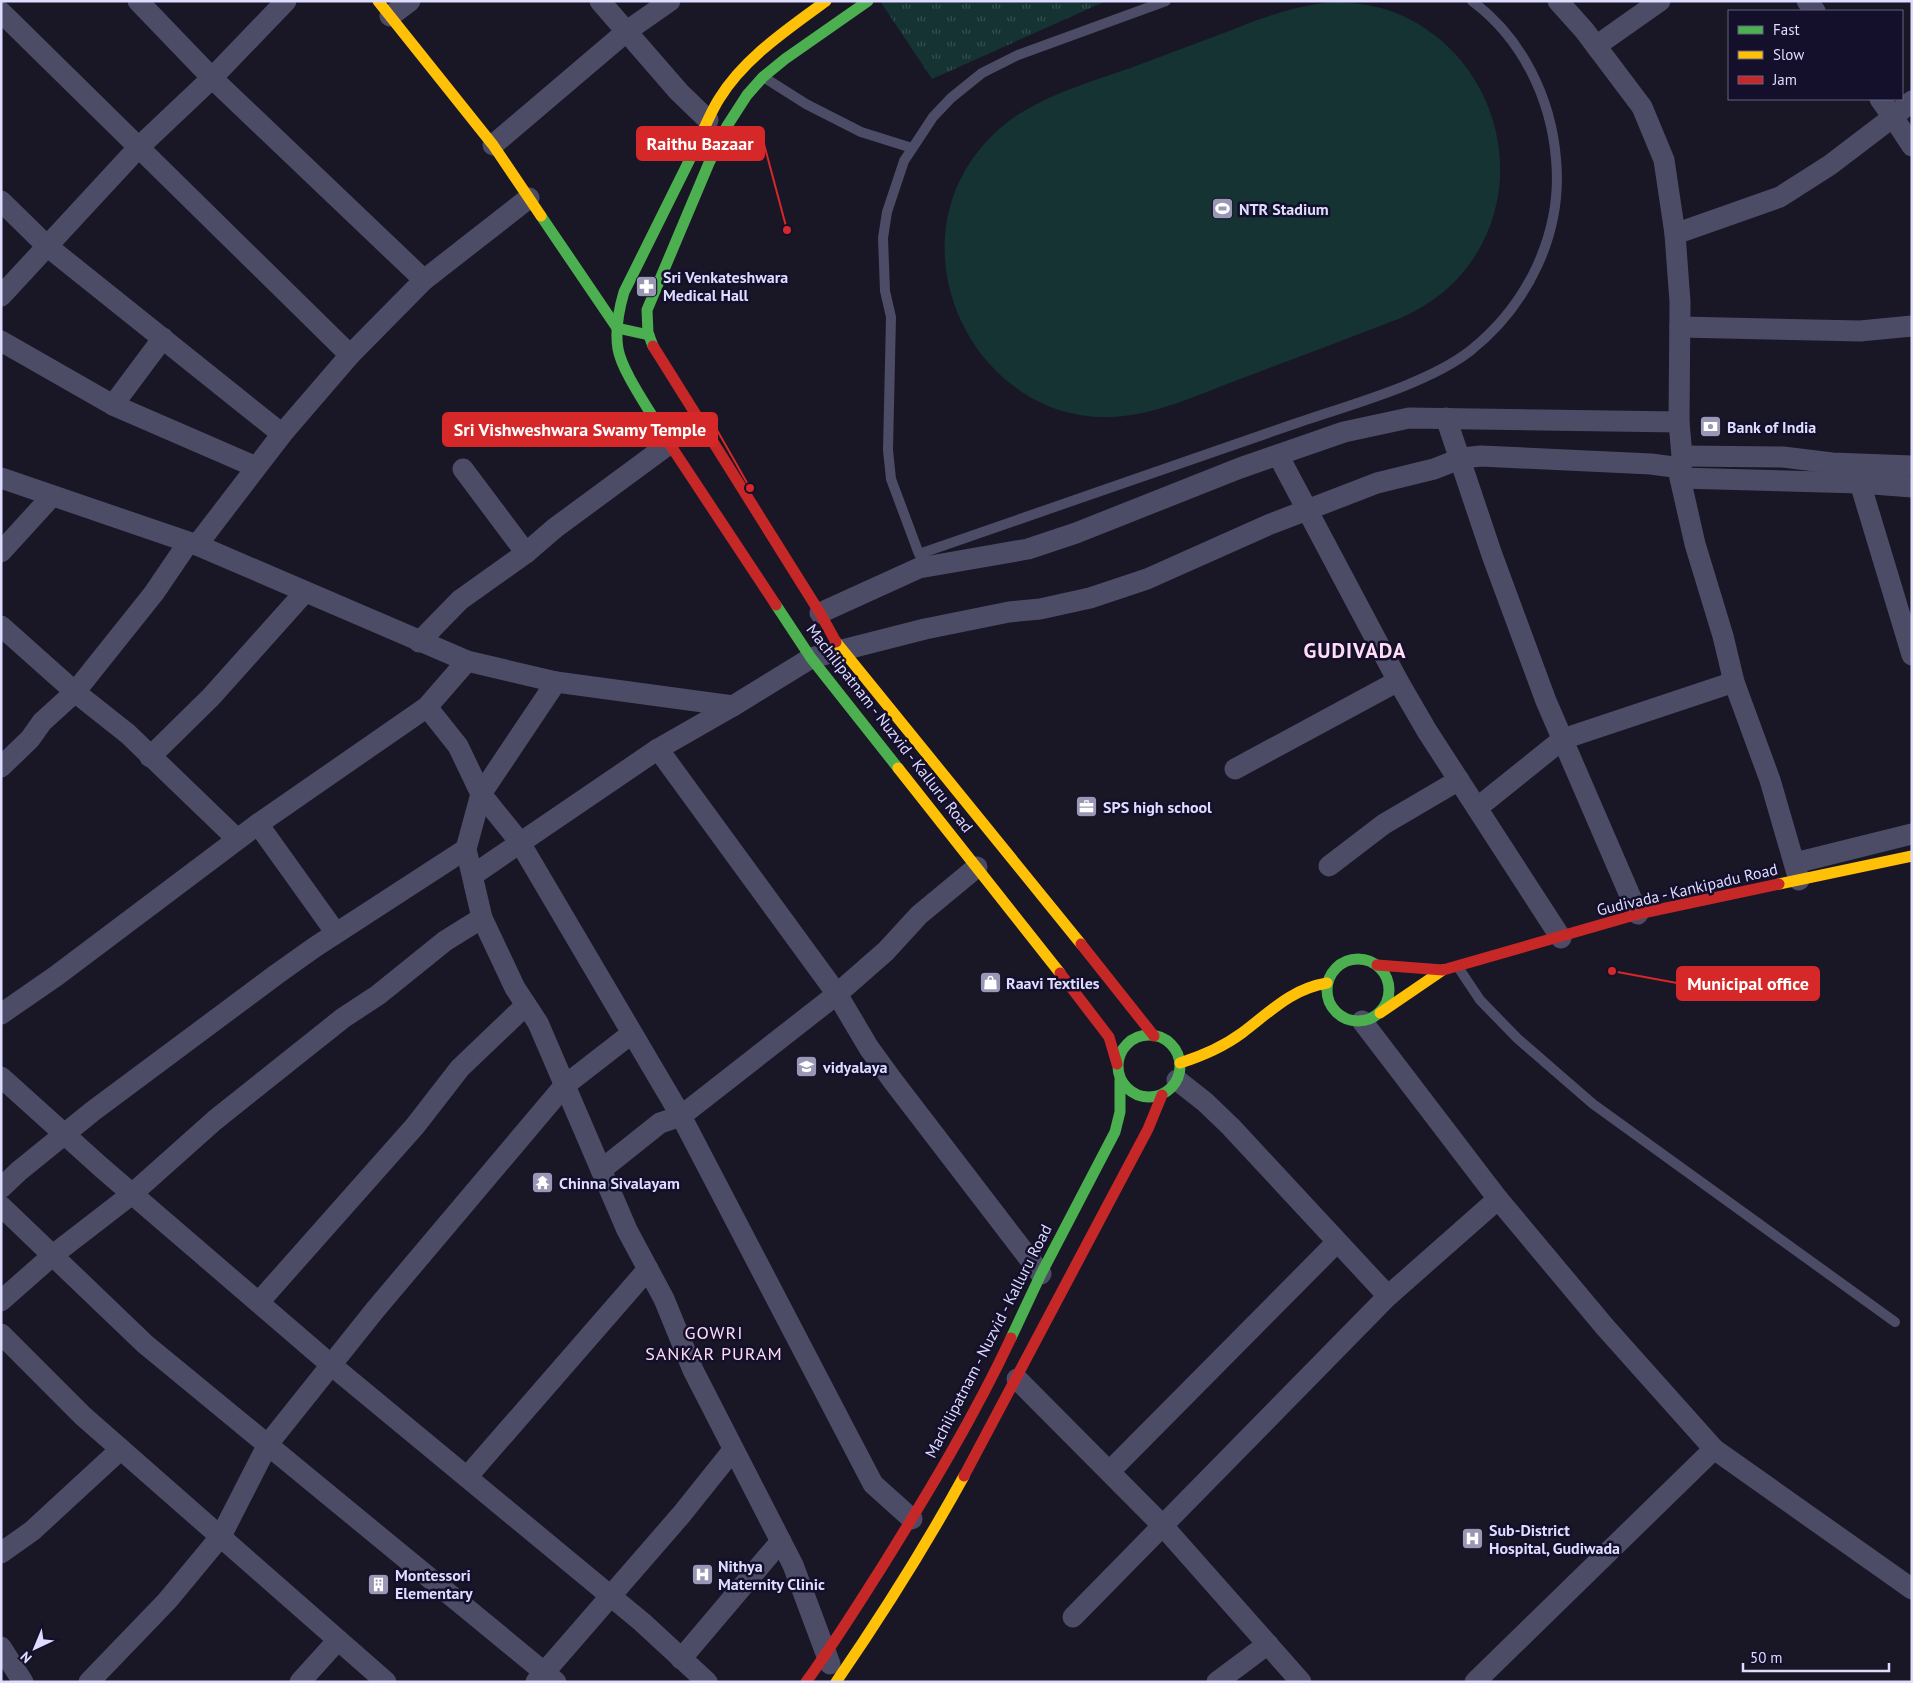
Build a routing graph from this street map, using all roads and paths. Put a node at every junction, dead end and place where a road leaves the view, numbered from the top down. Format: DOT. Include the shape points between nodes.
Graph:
graph roads {
  1 [pos="138,1"];
  2 [pos="286,1"];
  3 [pos="410,1"];
  4 [pos="600,1"];
  5 [pos="670,1"];
  6 [pos="826,1"];
  7 [pos="868,1"];
  8 [pos="1166,1"];
  9 [pos="1472,1"];
  10 [pos="1558,1"];
  11 [pos="1660,1"];
  12 [pos="384,9"];
  13 [pos="1,12"];
  14 [pos="627,31"];
  15 [pos="1596,46"];
  16 [pos="763,77"];
  17 [pos="212,78"];
  18 [pos="1881,100"];
  19 [pos="1912,101"];
  20 [pos="1893,117"];
  21 [pos="708,120"];
  22 [pos="493,145"];
  23 [pos="1912,146"];
  24 [pos="138,148"];
  25 [pos="912,148"];
  26 [pos="529,198"];
  27 [pos="1,200"];
  28 [pos="1676,234"];
  29 [pos="47,246"];
  30 [pos="424,280"];
  31 [pos="1,296"];
  32 [pos="1912,326"];
  33 [pos="1680,327"];
  34 [pos="617,328"];
  35 [pos="649,335"];
  36 [pos="163,338"];
  37 [pos="1,342"];
  38 [pos="350,355"];
  39 [pos="113,405"];
  40 [pos="1446,418"];
  41 [pos="1679,422"];
  42 [pos="282,434"];
  43 [pos="669,444"];
  44 [pos="1278,455"];
  45 [pos="1462,458"];
  46 [pos="1912,466"];
  47 [pos="256,467"];
  48 [pos="1681,467"];
  49 [pos="464,469"];
  50 [pos="1,478"];
  51 [pos="1860,483"];
  52 [pos="1912,487"];
  53 [pos="52,496"];
  54 [pos="1307,510"];
  55 [pos="192,544"];
  56 [pos="1,552"];
  57 [pos="526,553"];
  58 [pos="305,592"];
  59 [pos="820,613"];
  60 [pos="1,626"];
  61 [pos="419,642"];
  62 [pos="840,650"];
  63 [pos="1912,655"];
  64 [pos="811,658"];
  65 [pos="466,661"];
  66 [pos="1398,681"];
  67 [pos="556,682"];
  68 [pos="1734,682"];
  69 [pos="75,692"];
  70 [pos="734,706"];
  71 [pos="427,707"];
  72 [pos="1563,739"];
  73 [pos="658,749"];
  74 [pos="150,757"];
  75 [pos="1,767"];
  76 [pos="1235,769"];
  77 [pos="1459,780"];
  78 [pos="481,794"];
  79 [pos="1477,808"];
  80 [pos="258,824"];
  81 [pos="1907,836"];
  82 [pos="237,839"];
  83 [pos="519,842"];
  84 [pos="466,849"];
  85 [pos="1911,857"];
  86 [pos="977,866"];
  87 [pos="1329,866"];
  88 [pos="1797,871"];
  89 [pos="472,875"];
  90 [pos="1638,914"];
  91 [pos="482,918"];
  92 [pos="336,933"];
  93 [pos="1561,938"];
  94 [pos="1377,965"];
  95 [pos="1457,966"];
  96 [pos="1443,970"];
  97 [pos="1327,983"];
  98 [pos="837,994"];
  99 [pos="526,1005"];
  100 [pos="1,1014"];
  101 [pos="1371,1017"];
  102 [pos="631,1034"];
  103 [pos="1154,1036"];
  104 [pos="1117,1064"];
  105 [pos="1,1077"];
  106 [pos="1173,1079"];
  107 [pos="1120,1080"];
  108 [pos="564,1086"];
  109 [pos="681,1116"];
  110 [pos="64,1134"];
  111 [pos="601,1170"];
  112 [pos="1,1188"];
  113 [pos="132,1194"];
  114 [pos="1498,1199"];
  115 [pos="1,1206"];
  116 [pos="1337,1242"];
  117 [pos="53,1255"];
  118 [pos="648,1269"];
  119 [pos="1041,1274"];
  120 [pos="1388,1296"];
  121 [pos="1,1301"];
  122 [pos="259,1302"];
  123 [pos="1896,1322"];
  124 [pos="1,1334"];
  125 [pos="330,1364"];
  126 [pos="1017,1379"];
  127 [pos="268,1444"];
  128 [pos="121,1448"];
  129 [pos="1714,1449"];
  130 [pos="734,1450"];
  131 [pos="1110,1471"];
  132 [pos="467,1477"];
  133 [pos="912,1519"];
  134 [pos="1163,1526"];
  135 [pos="221,1536"];
  136 [pos="781,1541"];
  137 [pos="1,1553"];
  138 [pos="1912,1589"];
  139 [pos="610,1596"];
  140 [pos="1073,1617"];
  141 [pos="338,1640"];
  142 [pos="1268,1644"];
  143 [pos="1,1647"];
  144 [pos="826,1655"];
  145 [pos="681,1660"];
  146 [pos="545,1678"];
  147 [pos="836,1681"];
  148 [pos="23,1682"];
  149 [pos="89,1682"];
  150 [pos="300,1682"];
  151 [pos="386,1682"];
  152 [pos="707,1682"];
  153 [pos="806,1682"];
  154 [pos="1218,1682"];
  155 [pos="1301,1682"];
  156 [pos="1475,1682"];
  1 -- 17 [label="street"];
  2 -- 17 [label="street"];
  3 -- 12 [label="street"];
  4 -- 14 [label="street"];
  5 -- 14 [label="street"];
  6 -- 21 [label="main road, Machilipatnam - Nuzvid - Kalluru Road" via="733,78"];
  7 -- 16 [label="main road, Machilipatnam - Nuzvid - Kalluru Road"];
  8 -- 25 [label="lane" via="994,66 951,98 933,117"];
  9 -- 25 [label="lane" via="1496,23 1528,66 1549,116 1557,168 1557,194 1546,246 1523,294 1489,335 1446,366 1422,378 919,554 891,479 888,450 891,317 882,264 887,212 894,186"];
  10 -- 15 [label="street"];
  11 -- 15 [label="street"];
  12 -- 22 [label="main road"];
  13 -- 24 [label="street"];
  14 -- 21 [label="street" via="679,92"];
  14 -- 22 [label="street"];
  15 -- 28 [label="street" via="1642,107 1664,160"];
  16 -- 25 [label="lane" via="806,104 861,132"];
  16 -- 35 [label="main road, Machilipatnam - Nuzvid - Kalluru Road" via="727,126 709,163 647,310"];
  17 -- 24 [label="street"];
  17 -- 30 [label="street"];
  18 -- 20 [label="street"];
  19 -- 20 [label="street"];
  20 -- 23 [label="street"];
  20 -- 28 [label="street" via="1830,165 1780,197"];
  21 -- 34 [label="main road, Machilipatnam - Nuzvid - Kalluru Road" via="624,292"];
  22 -- 26 [label="main road"];
  24 -- 29 [label="street"];
  24 -- 38 [label="street"];
  26 -- 30 [label="street"];
  26 -- 34 [label="main road"];
  27 -- 29 [label="street"];
  28 -- 33 [label="street"];
  29 -- 31 [label="street"];
  29 -- 36 [label="street"];
  30 -- 38 [label="street"];
  32 -- 33 [label="street" via="1860,331"];
  33 -- 41 [label="street"];
  34 -- 35 [label="main road"];
  34 -- 43 [label="main road, Machilipatnam - Nuzvid - Kalluru Road" via="618,348 624,366"];
  35 -- 59 [label="main road, Machilipatnam - Nuzvid - Kalluru Road" via="657,356"];
  36 -- 39 [label="street"];
  36 -- 42 [label="street"];
  37 -- 39 [label="street"];
  38 -- 42 [label="street"];
  39 -- 47 [label="street"];
  40 -- 41 [label="street"];
  40 -- 44 [label="street" via="1409,418 1344,432"];
  40 -- 45 [label="street"];
  41 -- 48 [label="street"];
  42 -- 47 [label="street"];
  43 -- 57 [label="street"];
  43 -- 64 [label="main road, Machilipatnam - Nuzvid - Kalluru Road"];
  44 -- 54 [label="street"];
  44 -- 59 [label="street" via="1076,533 1028,548 919,568"];
  45 -- 48 [label="street" via="1481,456"];
  45 -- 54 [label="street" via="1434,469 1377,483"];
  45 -- 72 [label="street" via="1492,555"];
  46 -- 48 [label="street" via="1832,463 1783,457"];
  47 -- 55 [label="street"];
  48 -- 51 [label="street"];
  48 -- 68 [label="street" via="1695,544"];
  49 -- 57 [label="street"];
  50 -- 53 [label="street"];
  51 -- 52 [label="street"];
  51 -- 63 [label="street"];
  53 -- 55 [label="street"];
  53 -- 56 [label="street"];
  54 -- 62 [label="street" via="1147,579 1090,598 933,627"];
  54 -- 66 [label="street"];
  55 -- 58 [label="street"];
  55 -- 69 [label="street"];
  57 -- 61 [label="street" via="460,600"];
  58 -- 61 [label="street"];
  58 -- 74 [label="street" via="211,697"];
  59 -- 62 [label="main road, Machilipatnam - Nuzvid - Kalluru Road"];
  60 -- 69 [label="street"];
  61 -- 65 [label="street"];
  62 -- 64 [label="street"];
  62 -- 103 [label="main road, Machilipatnam - Nuzvid - Kalluru Road" via="1001,843"];
  64 -- 70 [label="street"];
  64 -- 86 [label="main road, Machilipatnam - Nuzvid - Kalluru Road"];
  65 -- 67 [label="street"];
  65 -- 71 [label="street"];
  66 -- 76 [label="street"];
  66 -- 77 [label="street"];
  67 -- 70 [label="street"];
  67 -- 78 [label="street"];
  68 -- 72 [label="street"];
  68 -- 88 [label="street" via="1770,780"];
  69 -- 74 [label="street" via="128,734"];
  69 -- 75 [label="street"];
  70 -- 73 [label="street"];
  71 -- 78 [label="street" via="458,746"];
  71 -- 80 [label="street"];
  72 -- 79 [label="street"];
  72 -- 90 [label="street"];
  73 -- 83 [label="street"];
  73 -- 98 [label="street"];
  74 -- 82 [label="street"];
  77 -- 79 [label="street"];
  77 -- 87 [label="street" via="1384,824"];
  78 -- 83 [label="street"];
  78 -- 84 [label="street"];
  79 -- 93 [label="street"];
  80 -- 82 [label="street"];
  80 -- 92 [label="street"];
  81 -- 85 [label="street"];
  81 -- 88 [label="street"];
  82 -- 100 [label="street"];
  83 -- 89 [label="street"];
  83 -- 102 [label="street"];
  84 -- 89 [label="street"];
  84 -- 92 [label="street"];
  85 -- 88 [label="main road, Gudivada - Kankipadu Road"];
  86 -- 98 [label="street" via="919,915 886,951"];
  86 -- 104 [label="main road, Machilipatnam - Nuzvid - Kalluru Road" via="1109,1037"];
  88 -- 90 [label="main road, Gudivada - Kankipadu Road"];
  89 -- 91 [label="street"];
  90 -- 93 [label="main road, Gudivada - Kankipadu Road"];
  91 -- 99 [label="street"];
  91 -- 113 [label="street" via="445,941 378,995 343,1018 215,1120"];
  92 -- 110 [label="street" via="197,1032"];
  93 -- 95 [label="main road, Gudivada - Kankipadu Road"];
  94 -- 96 [label="main road, Gudivada - Kankipadu Road"];
  94 -- 97 [label="main road, Gudivada - Kankipadu Road" via="1363,958 1347,960 1334,969"];
  94 -- 101 [label="main road" via="1387,977 1390,996"];
  95 -- 96 [label="main road, Gudivada - Kankipadu Road"];
  95 -- 123 [label="lane" via="1480,1000 1518,1039 1593,1104"];
  96 -- 101 [label="main road, Gudivada - Kankipadu Road"];
  97 -- 101 [label="main road" via="1330,1002 1342,1017"];
  97 -- 106 [label="main road" via="1289,994 1241,1033 1197,1058"];
  98 -- 109 [label="street"];
  98 -- 119 [label="street" via="893,1081"];
  99 -- 108 [label="street" via="538,1022"];
  99 -- 122 [label="street" via="460,1068 415,1126"];
  101 -- 114 [label="street"];
  102 -- 108 [label="street"];
  102 -- 109 [label="street"];
  103 -- 104 [label="main road" via="1133,1039 1120,1054"];
  103 -- 106 [label="main road" via="1171,1045"];
  104 -- 107 [label="main road"];
  105 -- 110 [label="street"];
  106 -- 107 [label="main road" via="1143,1097 1126,1088"];
  106 -- 116 [label="street" via="1231,1126"];
  106 -- 126 [label="main road"];
  107 -- 119 [label="main road, Machilipatnam - Nuzvid - Kalluru Road" via="1120,1112 1115,1132"];
  108 -- 111 [label="street"];
  108 -- 125 [label="street"];
  109 -- 111 [label="street" via="660,1123"];
  109 -- 133 [label="street" via="868,1476"];
  110 -- 112 [label="street"];
  110 -- 113 [label="street"];
  111 -- 118 [label="street"];
  113 -- 117 [label="street"];
  113 -- 122 [label="street"];
  114 -- 120 [label="street"];
  114 -- 129 [label="street" via="1605,1327"];
  115 -- 117 [label="street"];
  116 -- 120 [label="street"];
  116 -- 131 [label="street"];
  117 -- 121 [label="street"];
  117 -- 127 [label="street" via="145,1344"];
  118 -- 130 [label="street" via="664,1299 692,1370"];
  118 -- 132 [label="street"];
  119 -- 133 [label="main road, Machilipatnam - Nuzvid - Kalluru Road" via="1000,1361"];
  120 -- 134 [label="street"];
  122 -- 125 [label="street"];
  124 -- 128 [label="street" via="45,1380"];
  125 -- 127 [label="street"];
  125 -- 132 [label="street"];
  126 -- 131 [label="street"];
  126 -- 147 [label="main road" via="920,1554 886,1610"];
  127 -- 135 [label="street"];
  127 -- 146 [label="street"];
  128 -- 135 [label="street"];
  128 -- 137 [label="street" via="32,1531"];
  129 -- 138 [label="street"];
  129 -- 156 [label="street"];
  130 -- 136 [label="street"];
  130 -- 139 [label="street"];
  131 -- 134 [label="street"];
  132 -- 139 [label="street"];
  133 -- 144 [label="main road, Machilipatnam - Nuzvid - Kalluru Road"];
  134 -- 140 [label="street"];
  134 -- 142 [label="street"];
  135 -- 141 [label="street"];
  135 -- 149 [label="street" via="167,1601"];
  136 -- 144 [label="street"];
  136 -- 145 [label="street"];
  139 -- 145 [label="street"];
  139 -- 146 [label="street"];
  141 -- 150 [label="street"];
  141 -- 151 [label="street"];
  142 -- 154 [label="street"];
  142 -- 155 [label="street"];
  143 -- 148 [label="street"];
  144 -- 147 [label="street"];
  144 -- 153 [label="main road, Machilipatnam - Nuzvid - Kalluru Road"];
  145 -- 152 [label="street"];
}
